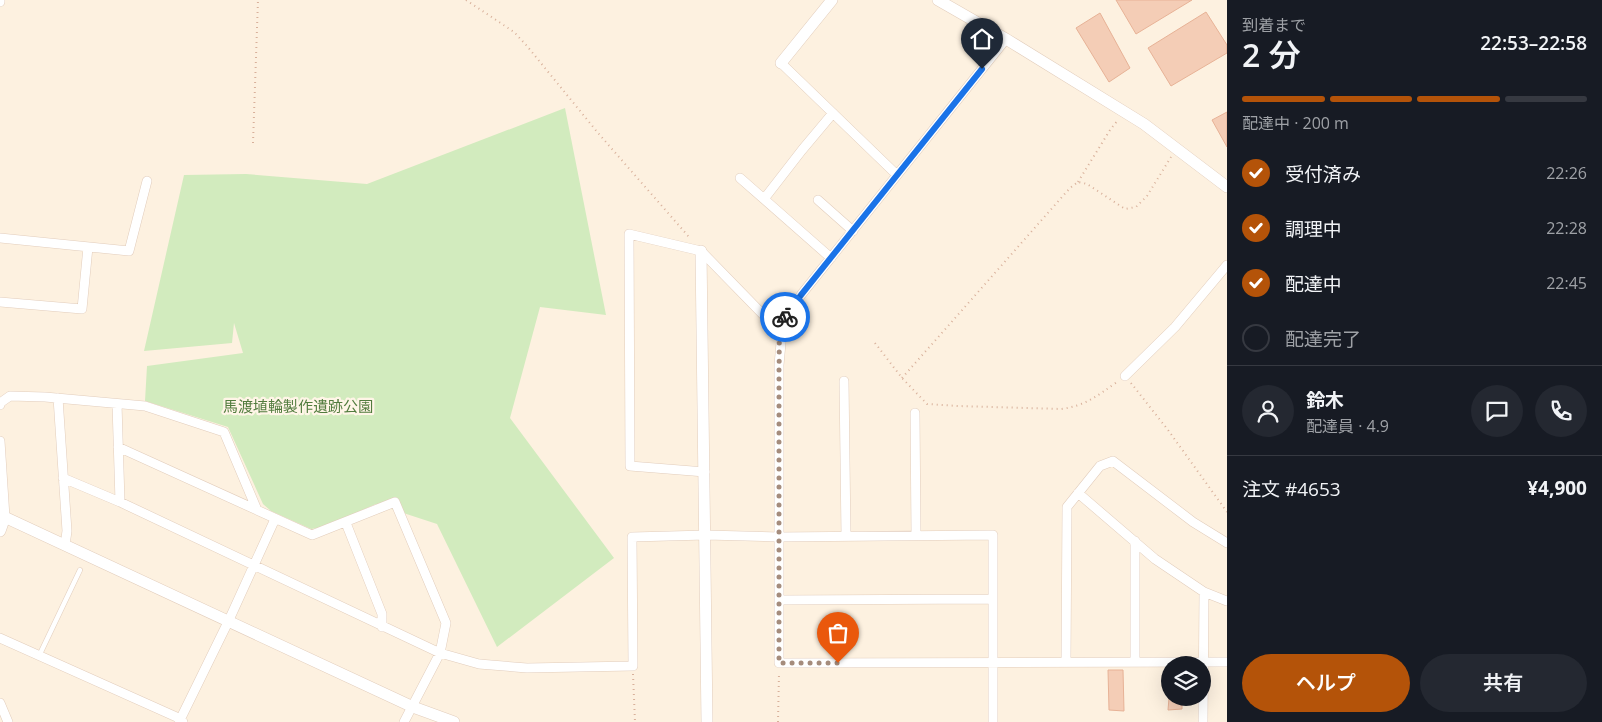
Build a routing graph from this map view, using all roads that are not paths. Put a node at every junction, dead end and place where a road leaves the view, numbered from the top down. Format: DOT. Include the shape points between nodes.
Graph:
graph roads {
  1 [pos="832,0"];
  2 [pos="938,0"];
  3 [pos="1006,38"];
  4 [pos="782,63"];
  5 [pos="833,113"];
  6 [pos="897,175"];
  7 [pos="740,178"];
  8 [pos="147,181"];
  9 [pos="1227,187"];
  10 [pos="764,199"];
  11 [pos="818,200"];
  12 [pos="853,231"];
  13 [pos="0,238"];
  14 [pos="88,247"];
  15 [pos="701,251"];
  16 [pos="831,258"];
  17 [pos="1227,265"];
  18 [pos="0,302"];
  19 [pos="781,333"];
  20 [pos="1126,376"];
  21 [pos="844,381"];
  22 [pos="58,398"];
  23 [pos="117,404"];
  24 [pos="0,405"];
  25 [pos="915,413"];
  26 [pos="0,441"];
  27 [pos="118,447"];
  28 [pos="705,472"];
  29 [pos="63,478"];
  30 [pos="1078,493"];
  31 [pos="120,502"];
  32 [pos="257,510"];
  33 [pos="2,516"];
  34 [pos="275,519"];
  35 [pos="346,523"];
  36 [pos="0,531"];
  37 [pos="706,535"];
  38 [pos="916,535"];
  39 [pos="846,536"];
  40 [pos="778,537"];
  41 [pos="1135,541"];
  42 [pos="1227,543"];
  43 [pos="65,545"];
  44 [pos="254,564"];
  45 [pos="80,570"];
  46 [pos="1204,592"];
  47 [pos="992,599"];
  48 [pos="780,600"];
  49 [pos="1227,601"];
  50 [pos="229,620"];
  51 [pos="382,627"];
  52 [pos="0,638"];
  53 [pos="440,653"];
  54 [pos="39,656"];
  55 [pos="1203,656"];
  56 [pos="1066,662"];
  57 [pos="1136,662"];
  58 [pos="1161,662"];
  59 [pos="1211,662"];
  60 [pos="1227,662"];
  61 [pos="993,663"];
  62 [pos="0,703"];
  63 [pos="1203,706"];
  64 [pos="413,707"];
  65 [pos="181,721"];
  66 [pos="8,722"];
  67 [pos="404,722"];
  68 [pos="454,722"];
  69 [pos="708,722"];
  70 [pos="993,722"];
  71 [pos="1203,722"];
  1 -- 4 [label="street"];
  2 -- 3 [label="street"];
  3 -- 6 [label="street"];
  3 -- 9 [label="street" via="1144,124"];
  4 -- 5 [label="street"];
  5 -- 6 [label="street"];
  5 -- 10 [label="street"];
  6 -- 12 [label="street"];
  7 -- 10 [label="street"];
  8 -- 14 [label="street" via="129,251"];
  10 -- 16 [label="street"];
  11 -- 12 [label="street"];
  12 -- 16 [label="street"];
  13 -- 14 [label="street"];
  14 -- 18 [label="street" via="82,309"];
  15 -- 19 [label="street"];
  15 -- 28 [label="street"];
  15 -- 28 [label="street" via="629,234 630,466"];
  16 -- 19 [label="street" via="783,321"];
  17 -- 20 [label="street" via="1175,327"];
  19 -- 40 [label="street"];
  21 -- 39 [label="street"];
  22 -- 23 [label="street"];
  22 -- 24 [label="street" via="10,396"];
  22 -- 29 [label="street"];
  23 -- 27 [label="street"];
  23 -- 32 [label="street" via="145,406 224,432"];
  25 -- 38 [label="street"];
  26 -- 33 [label="street"];
  27 -- 31 [label="street"];
  27 -- 32 [label="street"];
  28 -- 37 [label="street"];
  29 -- 31 [label="street"];
  29 -- 43 [label="street"];
  30 -- 41 [label="street"];
  30 -- 42 [label="street" via="1100,466 1114,461 1192,522"];
  30 -- 56 [label="street" via="1067,506"];
  31 -- 44 [label="street"];
  32 -- 34 [label="street"];
  33 -- 36 [label="street"];
  33 -- 43 [label="street"];
  34 -- 35 [label="street" via="312,535"];
  34 -- 44 [label="street"];
  35 -- 51 [label="street" via="382,614"];
  35 -- 53 [label="street" via="395,502 446,623"];
  37 -- 40 [label="street"];
  37 -- 53 [label="street" via="632,537 633,666 526,668 479,664"];
  37 -- 69 [label="street"];
  38 -- 39 [label="street"];
  38 -- 47 [label="street" via="993,535"];
  39 -- 40 [label="street"];
  40 -- 48 [label="street"];
  41 -- 46 [label="street" via="1155,559"];
  41 -- 57 [label="street"];
  43 -- 50 [label="street"];
  44 -- 50 [label="street"];
  44 -- 51 [label="street"];
  45 -- 54 [label="lane"];
  46 -- 49 [label="street"];
  46 -- 55 [label="street"];
  47 -- 48 [label="street"];
  47 -- 61 [label="street"];
  48 -- 61 [label="street" via="779,663"];
  50 -- 64 [label="street"];
  50 -- 65 [label="street"];
  51 -- 53 [label="street"];
  52 -- 54 [label="street"];
  53 -- 64 [label="street"];
  54 -- 65 [label="street"];
  56 -- 57 [label="street"];
  56 -- 61 [label="street"];
  57 -- 58 [label="street"];
  59 -- 60 [label="street"];
  61 -- 70 [label="street"];
  62 -- 66 [label="street"];
  63 -- 71 [label="street"];
  64 -- 67 [label="street"];
  64 -- 68 [label="street"];
}
